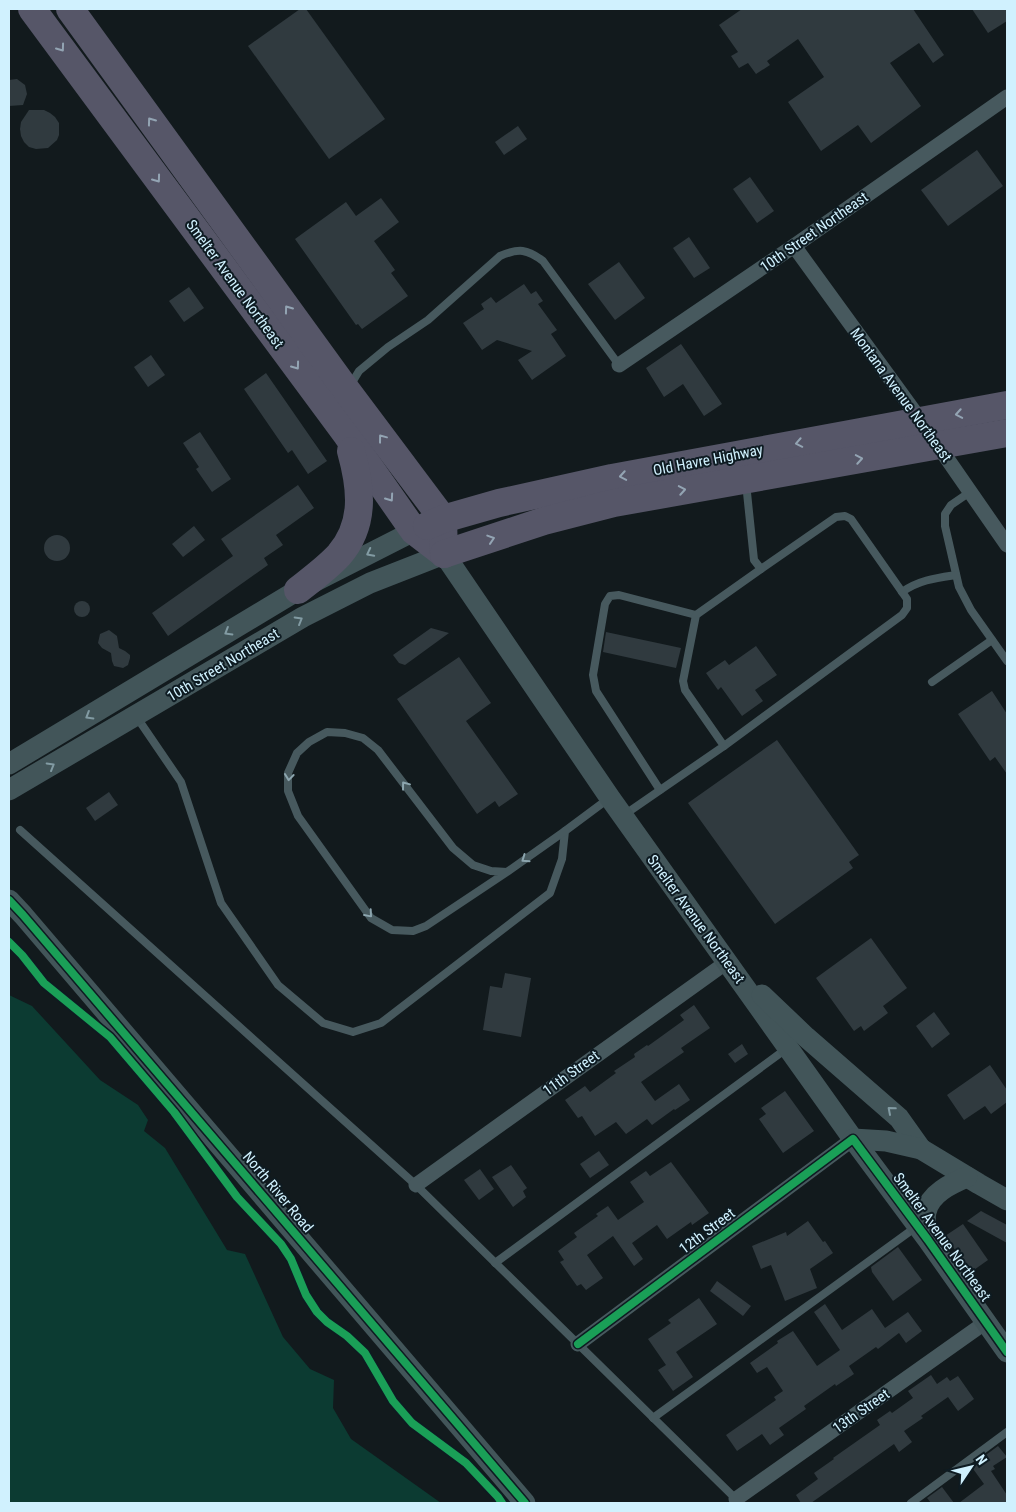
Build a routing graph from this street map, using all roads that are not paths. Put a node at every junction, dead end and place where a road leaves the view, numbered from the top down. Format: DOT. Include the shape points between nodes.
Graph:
graph roads {
  1 [pos="32,9"];
  2 [pos="70,9"];
  3 [pos="1007,97"];
  4 [pos="794,246"];
  5 [pos="619,366"];
  6 [pos="347,391"];
  7 [pos="1007,405"];
  8 [pos="921,421"];
  9 [pos="1007,433"];
  10 [pos="347,436"];
  11 [pos="937,445"];
  12 [pos="746,479"];
  13 [pos="970,492"];
  14 [pos="443,519"];
  15 [pos="414,531"];
  16 [pos="1007,545"];
  17 [pos="444,554"];
  18 [pos="761,569"];
  19 [pos="956,575"];
  20 [pos="298,590"];
  21 [pos="902,592"];
  22 [pos="696,616"];
  23 [pos="992,640"];
  24 [pos="1007,662"];
  25 [pos="932,682"];
  26 [pos="136,716"];
  27 [pos="724,746"];
  28 [pos="9,764"];
  29 [pos="9,790"];
  30 [pos="660,790"];
  31 [pos="610,798"];
  32 [pos="623,816"];
  33 [pos="20,830"];
  34 [pos="565,831"];
  35 [pos="507,872"];
  36 [pos="9,900"];
  37 [pos="727,962"];
  38 [pos="788,1048"];
  39 [pos="853,1139"];
  40 [pos="921,1149"];
  41 [pos="967,1177"];
  42 [pos="416,1185"];
  43 [pos="1007,1200"];
  44 [pos="922,1233"];
  45 [pos="495,1263"];
  46 [pos="986,1322"];
  47 [pos="578,1344"];
  48 [pos="1007,1352"];
  49 [pos="653,1418"];
  50 [pos="1007,1432"];
  51 [pos="738,1501"];
  52 [pos="525,1503"];
  53 [pos="911,1503"];
  1 -- 10 [label="highway, Smelter Avenue Northeast, one-way"];
  6 -- 2 [label="highway, Smelter Avenue Northeast, one-way"];
  3 -- 4 [label="street, 10th Street Northeast"];
  4 -- 5 [label="street, 10th Street Northeast"];
  4 -- 8 [label="street, Montana Avenue Northeast"];
  5 -- 6 [label="lane" via="544,261 526,251 513,250 500,256 428,320 359,371"];
  14 -- 6 [label="highway, Smelter Avenue Northeast, one-way"];
  7 -- 8 [label="highway, Old Havre Highway, one-way"];
  8 -- 11 [label="street, Montana Avenue Northeast"];
  8 -- 14 [label="highway, Old Havre Highway, one-way" via="612,478"];
  9 -- 11 [label="highway, Old Havre Highway"];
  10 -- 15 [label="highway, Smelter Avenue Northeast, one-way"];
  10 -- 20 [label="highway" via="360,492 356,524 340,553"];
  12 -- 11 [label="highway, Old Havre Highway, one-way"];
  11 -- 13 [label="street, Montana Avenue Northeast"];
  17 -- 12 [label="highway, Old Havre Highway, one-way" via="544,521 614,503"];
  12 -- 18 [label="lane" via="754,560"];
  13 -- 16 [label="street, Montana Avenue Northeast"];
  13 -- 19 [label="lane" via="951,505 945,514"];
  14 -- 15 [label="highway, Old Havre Highway"];
  14 -- 17 [label="highway"];
  15 -- 17 [label="highway, Smelter Avenue Northeast"];
  15 -- 20 [label="main road, 10th Street Northeast, one-way"];
  26 -- 17 [label="main road, 10th Street Northeast, one-way" via="303,617 370,583"];
  17 -- 31 [label="main road, Smelter Avenue Northeast"];
  18 -- 21 [label="lane" via="836,517 845,516 851,519"];
  18 -- 22 [label="lane"];
  19 -- 21 [label="lane" via="926,580"];
  19 -- 23 [label="lane" via="971,610"];
  20 -- 28 [label="main road, 10th Street Northeast, one-way"];
  21 -- 27 [label="lane" via="907,599 907,608 902,615"];
  22 -- 27 [label="lane" via="684,690"];
  22 -- 30 [label="lane" via="619,595 610,596 605,604 593,675 596,691"];
  23 -- 24 [label="lane"];
  23 -- 25 [label="lane"];
  29 -- 26 [label="main road, 10th Street Northeast, one-way"];
  26 -- 34 [label="lane" via="181,782 221,903 278,985 323,1023 353,1032 381,1023 550,893 562,859"];
  27 -- 30 [label="lane"];
  30 -- 32 [label="lane"];
  31 -- 32 [label="main road, Smelter Avenue Northeast"];
  31 -- 34 [label="lane"];
  32 -- 37 [label="main road, Smelter Avenue Northeast"];
  33 -- 42 [label="lane"];
  34 -- 35 [label="lane, one-way"];
  35 -- 35 [label="lane, one-way" via="473,865 453,848 378,750 363,738 327,732 297,753 288,773 288,791 298,816 371,918 392,930 413,931 426,926"];
  36 -- 52 [label="main road, North River Road"];
  37 -- 38 [label="main road, Smelter Avenue Northeast"];
  40 -- 37 [label="main road, one-way" via="899,1118"];
  37 -- 42 [label="street, 11th Street"];
  38 -- 39 [label="main road, Smelter Avenue Northeast"];
  38 -- 45 [label="lane"];
  39 -- 40 [label="main road" via="886,1141"];
  39 -- 44 [label="main road, Smelter Avenue Northeast"];
  39 -- 47 [label="street, 12th Street"];
  40 -- 41 [label="main road"];
  41 -- 43 [label="main road"];
  41 -- 44 [label="main road" via="933,1197"];
  42 -- 45 [label="lane"];
  44 -- 46 [label="main road, Smelter Avenue Northeast"];
  44 -- 49 [label="lane"];
  45 -- 47 [label="lane"];
  46 -- 48 [label="main road, Smelter Avenue Northeast"];
  46 -- 51 [label="street, 13th Street"];
  47 -- 49 [label="lane"];
  49 -- 51 [label="lane"];
  50 -- 53 [label="lane"];
}
